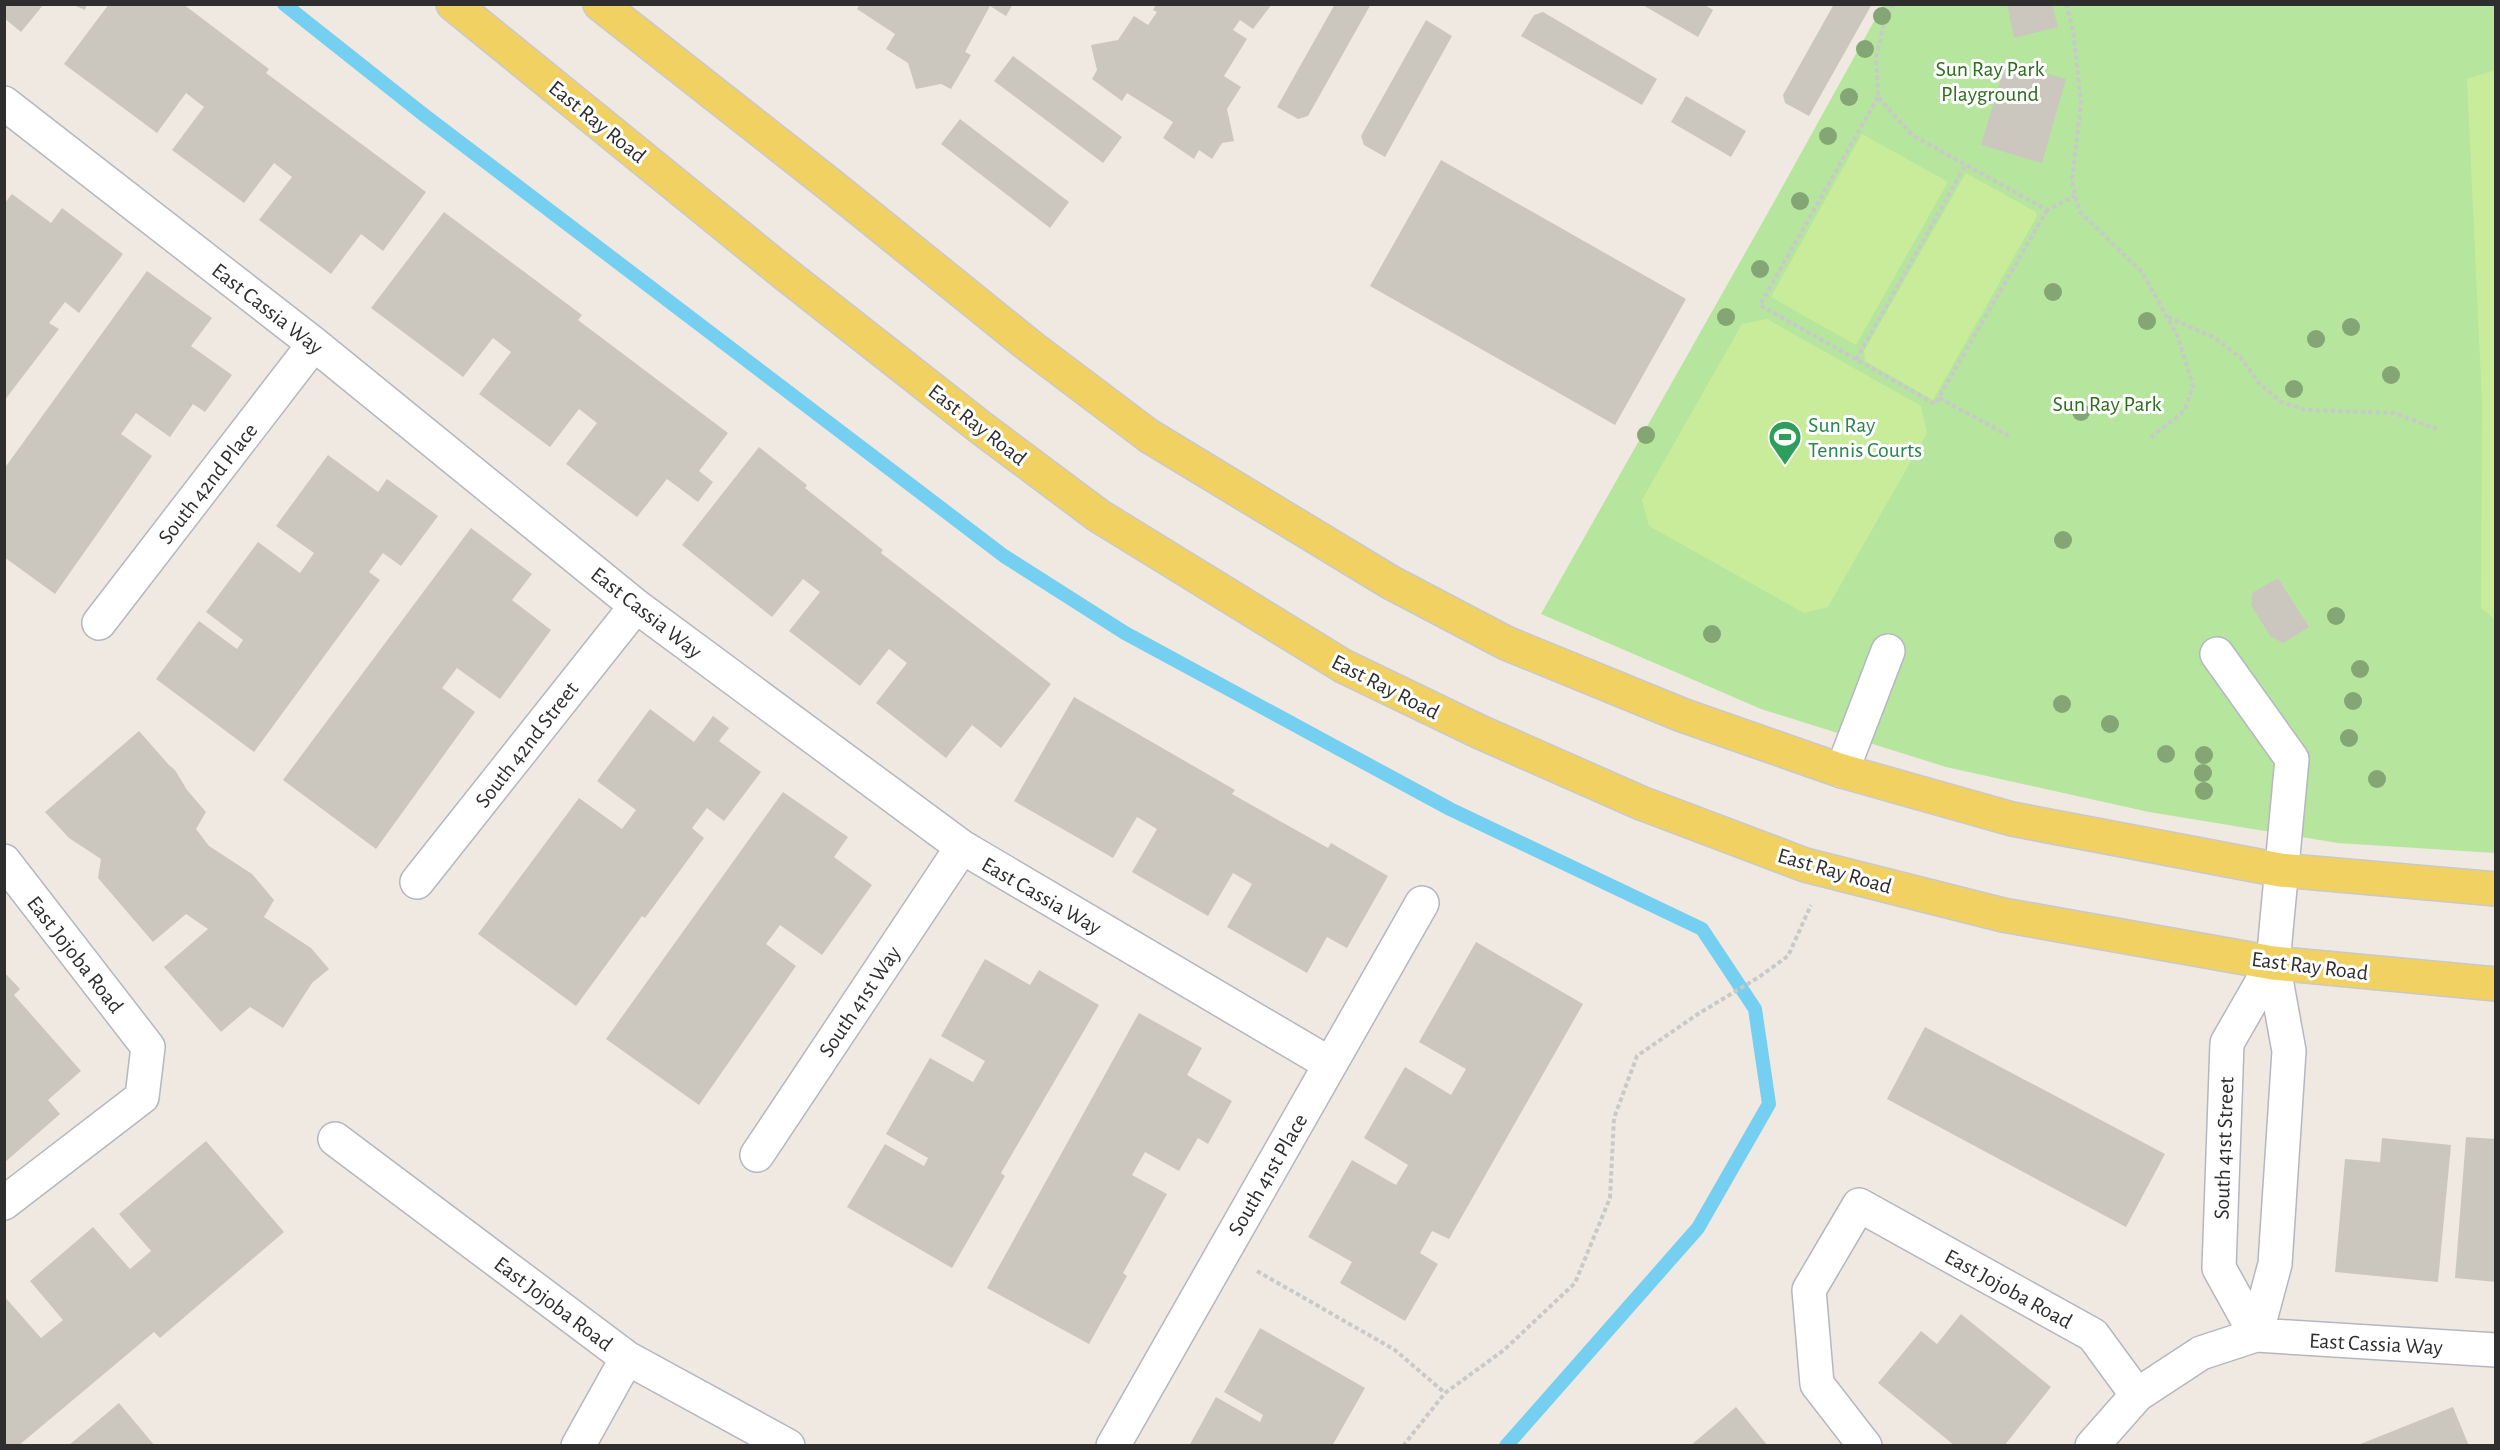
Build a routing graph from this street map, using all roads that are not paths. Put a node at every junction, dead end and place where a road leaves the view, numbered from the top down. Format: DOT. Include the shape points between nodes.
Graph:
graph roads {
  1 [pos="453,4"];
  2 [pos="600,4"];
  3 [pos="4,103"];
  4 [pos="314,344"];
  5 [pos="636,606"];
  6 [pos="99,623"];
  7 [pos="1887,651"];
  8 [pos="2217,654"];
  9 [pos="1842,771"];
  10 [pos="962,847"];
  11 [pos="4,861"];
  12 [pos="2280,870"];
  13 [pos="417,882"];
  14 [pos="2496,889"];
  15 [pos="1422,903"];
  16 [pos="2272,963"];
  17 [pos="2496,984"];
  18 [pos="1330,1064"];
  19 [pos="335,1139"];
  20 [pos="757,1155"];
  21 [pos="4,1203"];
  22 [pos="2256,1335"];
  23 [pos="2496,1350"];
  24 [pos="627,1358"];
  25 [pos="2137,1395"];
  26 [pos="578,1446"];
  27 [pos="788,1446"];
  28 [pos="1113,1446"];
  29 [pos="1865,1446"];
  30 [pos="2092,1446"];
  1 -- 16 [label="main road, East Ray Road" via="784,273 1099,516 1343,666 1480,732 1641,802 1805,865 2003,915"];
  2 -- 9 [label="main road" via="1031,347 1149,436 1389,582 1506,643 1682,715"];
  3 -- 4 [label="street, East Cassia Way"];
  4 -- 5 [label="street, East Cassia Way"];
  4 -- 6 [label="street, South 42nd Place"];
  5 -- 10 [label="street, East Cassia Way"];
  5 -- 13 [label="street, South 42nd Street"];
  7 -- 9 [label="street"];
  8 -- 12 [label="street, South 41st Street" via="2292,759"];
  9 -- 12 [label="main road" via="2012,819"];
  10 -- 18 [label="street, East Cassia Way"];
  10 -- 20 [label="street, South 41st Way"];
  11 -- 21 [label="street, East Jojoba Road" via="148,1047 142,1098"];
  12 -- 14 [label="main road"];
  12 -- 16 [label="street, South 41st Street"];
  15 -- 18 [label="street, South 41st Place"];
  16 -- 17 [label="main road, East Ray Road"];
  16 -- 22 [label="street, South 41st Street" via="2289,1051 2275,1264"];
  16 -- 22 [label="street, South 41st Street" via="2227,1043 2219,1268"];
  18 -- 28 [label="street, South 41st Place"];
  19 -- 24 [label="street, East Jojoba Road"];
  22 -- 23 [label="street, East Cassia Way"];
  22 -- 25 [label="street" via="2201,1353"];
  24 -- 26 [label="street"];
  24 -- 27 [label="street, East Jojoba Road"];
  25 -- 29 [label="street, East Jojoba Road" via="2093,1335 1859,1205 1809,1290 1817,1384"];
  25 -- 30 [label="street"];
}
